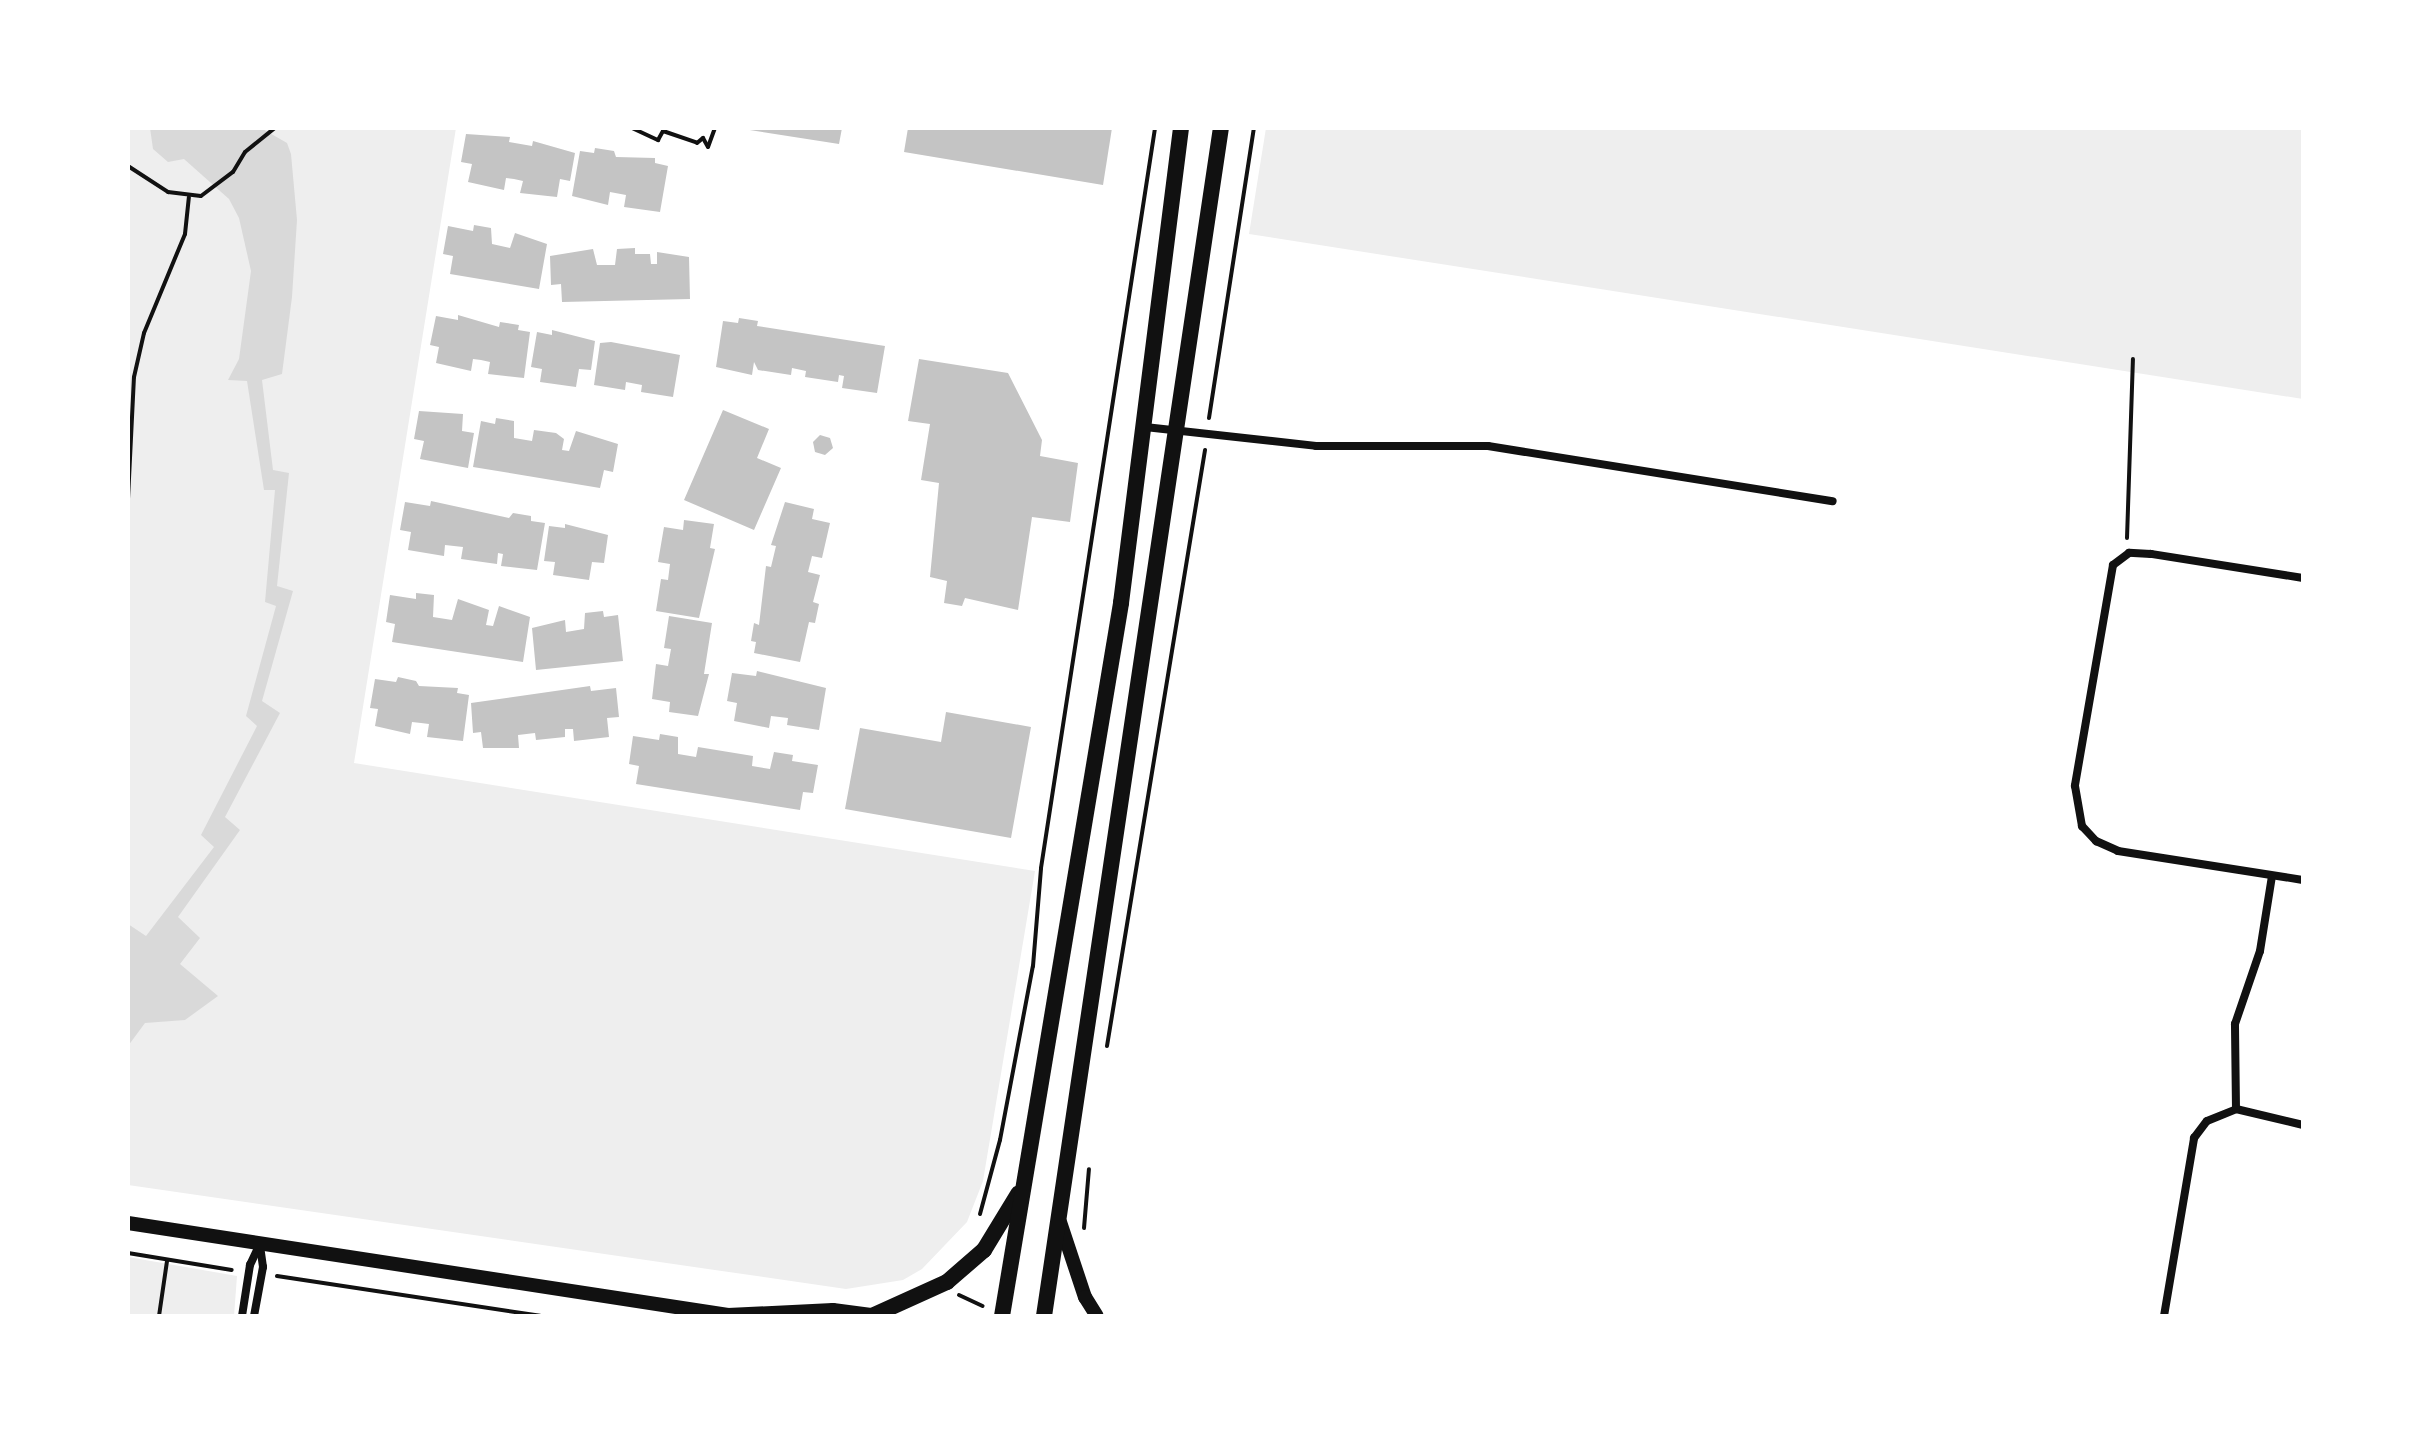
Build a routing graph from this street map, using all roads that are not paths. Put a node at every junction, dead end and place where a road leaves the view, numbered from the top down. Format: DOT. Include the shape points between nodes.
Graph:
graph roads {
  1 [pos="1181,128"];
  2 [pos="1221,128"];
  3 [pos="1145,427"];
  4 [pos="1173,432"];
  5 [pos="1833,501"];
  6 [pos="2303,578"];
  7 [pos="2272,876"];
  8 [pos="2303,880"];
  9 [pos="2236,1109"];
  10 [pos="2303,1125"];
  11 [pos="1022,1186"];
  12 [pos="1060,1222"];
  13 [pos="128,1223"];
  14 [pos="260,1244"];
  15 [pos="730,1315"];
  16 [pos="242,1316"];
  17 [pos="254,1316"];
  18 [pos="877,1316"];
  19 [pos="1002,1316"];
  20 [pos="1044,1316"];
  21 [pos="1097,1316"];
  22 [pos="2164,1316"];
  1 -- 3 [label="highway"];
  2 -- 4 [label="highway"];
  3 -- 4 [label="street"];
  3 -- 11 [label="highway"];
  4 -- 5 [label="street" via="1316,446 1488,446"];
  4 -- 12 [label="highway"];
  6 -- 7 [label="street" via="2129,553 2113,565 2075,786 2082,826 2096,841 2118,851"];
  7 -- 8 [label="street"];
  7 -- 9 [label="street" via="2260,951 2235,1024"];
  9 -- 10 [label="street"];
  9 -- 22 [label="street" via="2207,1121 2194,1138"];
  11 -- 18 [label="highway" via="984,1250 947,1282"];
  11 -- 19 [label="highway"];
  12 -- 20 [label="highway"];
  12 -- 21 [label="main road" via="1085,1297"];
  13 -- 14 [label="main road"];
  14 -- 15 [label="main road"];
  14 -- 16 [label="street"];
  14 -- 17 [label="street" via="262,1274"];
  15 -- 18 [label="main road" via="833,1310"];
}
